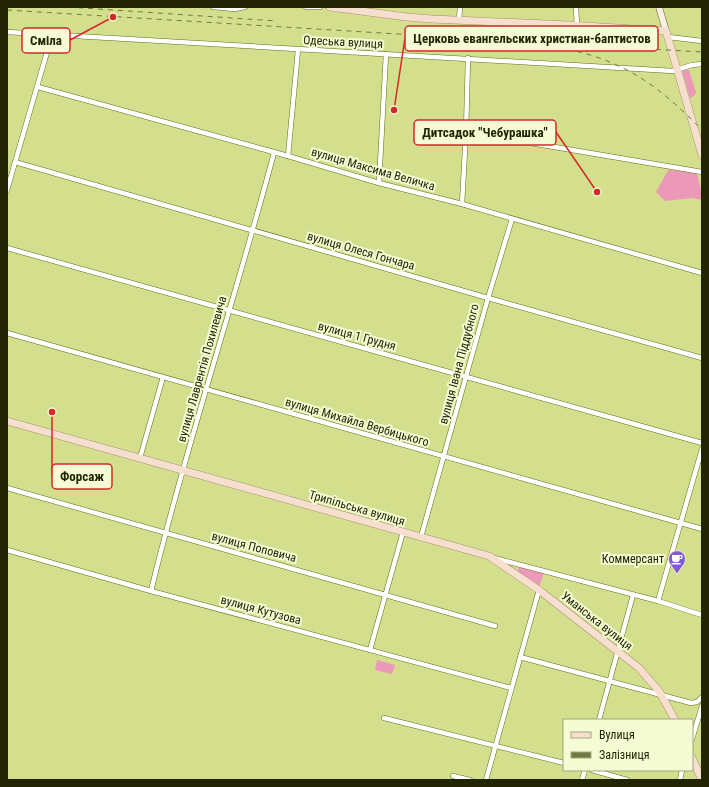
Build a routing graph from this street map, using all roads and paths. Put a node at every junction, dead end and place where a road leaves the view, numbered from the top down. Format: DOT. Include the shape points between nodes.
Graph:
graph roads {
  1 [pos="213,7"];
  2 [pos="245,7"];
  3 [pos="306,7"];
  4 [pos="320,7"];
  5 [pos="330,7"];
  6 [pos="460,7"];
  7 [pos="576,7"];
  8 [pos="659,7"];
  9 [pos="459,19"];
  10 [pos="578,25"];
  11 [pos="7,32"];
  12 [pos="52,34"];
  13 [pos="667,34"];
  14 [pos="702,41"];
  15 [pos="298,50"];
  16 [pos="386,54"];
  17 [pos="468,58"];
  18 [pos="702,64"];
  19 [pos="678,69"];
  20 [pos="38,87"];
  21 [pos="466,132"];
  22 [pos="274,152"];
  23 [pos="288,156"];
  24 [pos="702,156"];
  25 [pos="15,162"];
  26 [pos="702,172"];
  27 [pos="379,183"];
  28 [pos="7,190"];
  29 [pos="462,204"];
  30 [pos="512,219"];
  31 [pos="253,230"];
  32 [pos="7,248"];
  33 [pos="702,273"];
  34 [pos="488,298"];
  35 [pos="230,311"];
  36 [pos="7,333"];
  37 [pos="702,358"];
  38 [pos="466,376"];
  39 [pos="163,377"];
  40 [pos="207,389"];
  41 [pos="7,421"];
  42 [pos="702,443"];
  43 [pos="702,449"];
  44 [pos="444,457"];
  45 [pos="140,458"];
  46 [pos="183,470"];
  47 [pos="7,488"];
  48 [pos="681,523"];
  49 [pos="702,529"];
  50 [pos="403,532"];
  51 [pos="165,533"];
  52 [pos="421,537"];
  53 [pos="7,550"];
  54 [pos="489,556"];
  55 [pos="539,590"];
  56 [pos="151,591"];
  57 [pos="386,594"];
  58 [pos="633,595"];
  59 [pos="658,601"];
  60 [pos="702,615"];
  61 [pos="495,626"];
  62 [pos="370,650"];
  63 [pos="618,651"];
  64 [pos="520,657"];
  65 [pos="609,682"];
  66 [pos="511,688"];
  67 [pos="663,697"];
  68 [pos="702,697"];
  69 [pos="702,706"];
  70 [pos="384,718"];
  71 [pos="599,719"];
  72 [pos="674,719"];
  73 [pos="693,736"];
  74 [pos="495,745"];
  75 [pos="693,760"];
  76 [pos="563,763"];
  77 [pos="596,771"];
  78 [pos="453,776"];
  79 [pos="470,780"];
  80 [pos="486,780"];
  81 [pos="627,780"];
  82 [pos="702,780"];
  1 -- 2 [label="street"];
  3 -- 4 [label="street"];
  5 -- 9 [label="main road" via="407,17"];
  6 -- 9 [label="street"];
  7 -- 10 [label="street"];
  8 -- 13 [label="main road"];
  9 -- 10 [label="main road"];
  10 -- 13 [label="main road"];
  11 -- 12 [label="street, Одеська вулиця"];
  12 -- 15 [label="street, Одеська вулиця"];
  12 -- 20 [label="street"];
  13 -- 14 [label="street"];
  13 -- 19 [label="main road"];
  15 -- 16 [label="street, Одеська вулиця"];
  15 -- 23 [label="street"];
  16 -- 17 [label="street, Одеська вулиця"];
  16 -- 27 [label="street"];
  17 -- 19 [label="street, Одеська вулиця" via="674,71"];
  17 -- 21 [label="street"];
  18 -- 19 [label="street, Одеська вулиця"];
  19 -- 24 [label="main road"];
  20 -- 22 [label="street, вулиця Максима Величка"];
  20 -- 25 [label="street"];
  21 -- 26 [label="street"];
  21 -- 29 [label="street"];
  22 -- 23 [label="street, вулиця Максима Величка"];
  22 -- 31 [label="street, вулиця Лаврентія Похилевича"];
  23 -- 27 [label="street, вулиця Максима Величка"];
  25 -- 28 [label="street"];
  25 -- 31 [label="street, вулиця Олеся Гончара"];
  27 -- 29 [label="street, вулиця Максима Величка"];
  29 -- 30 [label="street, вулиця Максима Величка"];
  30 -- 33 [label="street, вулиця Максима Величка"];
  30 -- 34 [label="street, вулиця Івана Піддубного"];
  31 -- 34 [label="street, вулиця Олеся Гончара"];
  31 -- 35 [label="street, вулиця Лаврентія Похилевича"];
  32 -- 35 [label="street, вулиця 1 Грудня"];
  34 -- 37 [label="street, вулиця Олеся Гончара"];
  34 -- 38 [label="street, вулиця Івана Піддубного"];
  35 -- 38 [label="street, вулиця 1 Грудня"];
  35 -- 40 [label="street, вулиця Лаврентія Похилевича"];
  36 -- 39 [label="street, вулиця Михайла Вербицького"];
  38 -- 42 [label="street, вулиця 1 Грудня"];
  38 -- 44 [label="street, вулиця Івана Піддубного"];
  39 -- 40 [label="street, вулиця Михайла Вербицького"];
  39 -- 45 [label="street"];
  40 -- 44 [label="street, вулиця Михайла Вербицького"];
  40 -- 46 [label="street, вулиця Лаврентія Похилевича"];
  41 -- 45 [label="main road, Трипільська вулиця"];
  43 -- 48 [label="street"];
  44 -- 48 [label="street, вулиця Михайла Вербицького"];
  44 -- 52 [label="street, вулиця Івана Піддубного"];
  45 -- 46 [label="main road, Трипільська вулиця"];
  46 -- 50 [label="main road, Трипільська вулиця"];
  46 -- 51 [label="street, вулиця Лаврентія Похилевича"];
  47 -- 51 [label="street, вулиця Поповича"];
  48 -- 49 [label="street, вулиця Михайла Вербицького"];
  48 -- 59 [label="street"];
  50 -- 52 [label="main road, Трипільська вулиця"];
  50 -- 57 [label="street"];
  51 -- 56 [label="street, вулиця Лаврентія Похилевича"];
  51 -- 57 [label="street, вулиця Поповича"];
  52 -- 54 [label="main road, Трипільська вулиця"];
  53 -- 56 [label="street, вулиця Кутузова"];
  54 -- 55 [label="main road, Уманська вулиця"];
  54 -- 58 [label="street, Трипільська вулиця"];
  55 -- 63 [label="main road, Уманська вулиця"];
  55 -- 64 [label="street"];
  56 -- 62 [label="street, вулиця Кутузова"];
  57 -- 61 [label="street, вулиця Поповича"];
  57 -- 62 [label="street"];
  58 -- 59 [label="street, Трипільська вулиця"];
  58 -- 63 [label="street"];
  59 -- 60 [label="street, Трипільська вулиця"];
  62 -- 66 [label="street, вулиця Кутузова"];
  63 -- 65 [label="street"];
  63 -- 67 [label="main road, Уманська вулиця" via="639,668"];
  64 -- 65 [label="street"];
  64 -- 66 [label="street"];
  65 -- 67 [label="street"];
  65 -- 71 [label="street"];
  66 -- 74 [label="street"];
  67 -- 68 [label="street" via="691,703"];
  67 -- 72 [label="main road, Уманська вулиця"];
  69 -- 73 [label="street"];
  70 -- 74 [label="street"];
  74 -- 76 [label="street"];
  74 -- 80 [label="street"];
  75 -- 82 [label="main road"];
  77 -- 81 [label="street"];
  78 -- 79 [label="street"];
}
